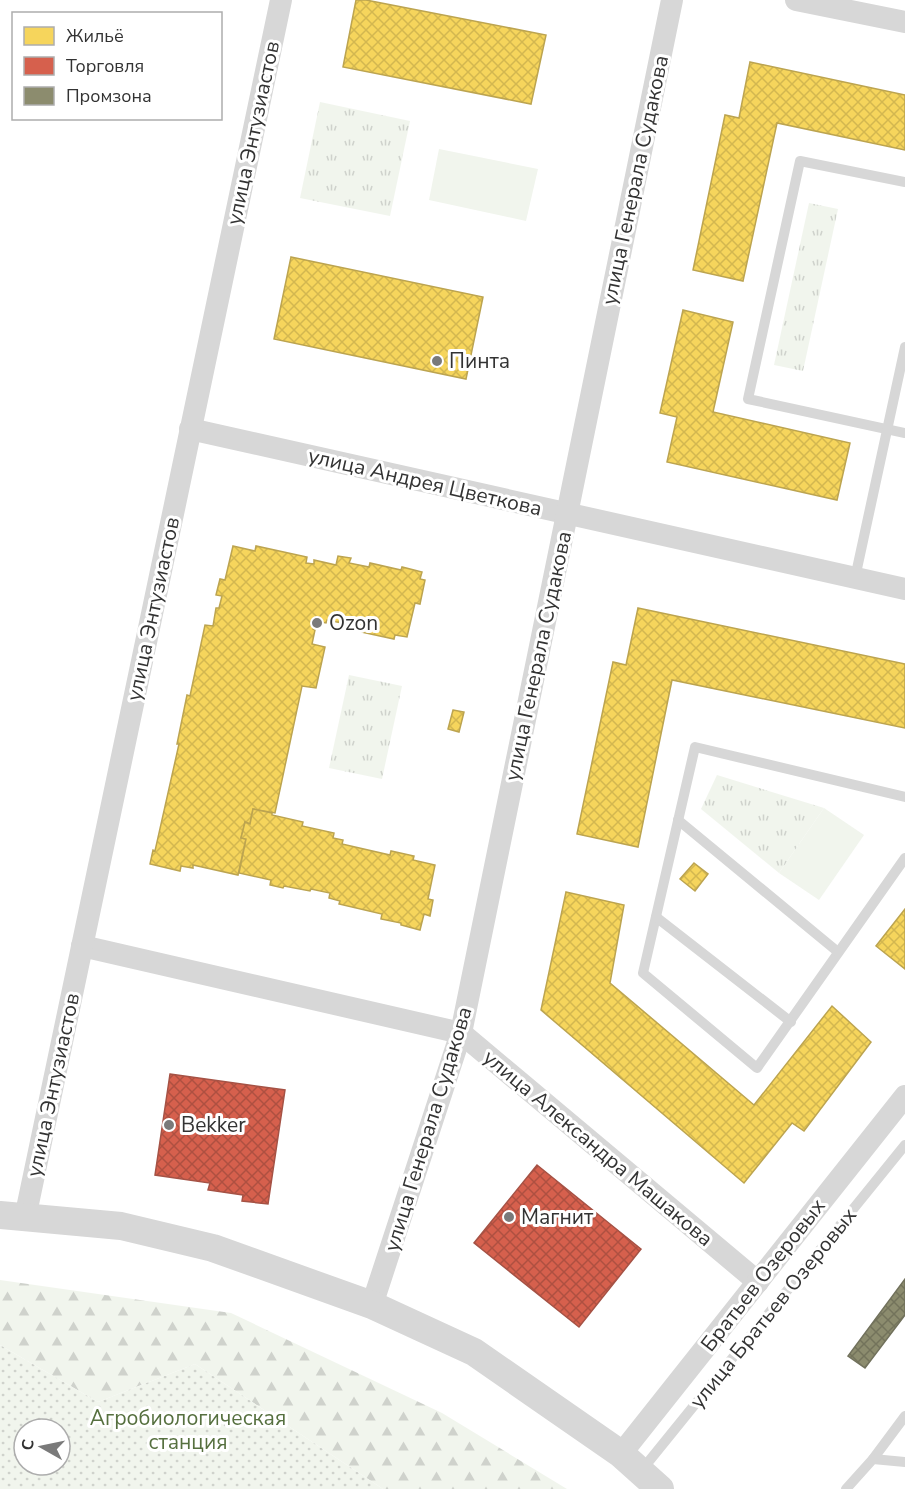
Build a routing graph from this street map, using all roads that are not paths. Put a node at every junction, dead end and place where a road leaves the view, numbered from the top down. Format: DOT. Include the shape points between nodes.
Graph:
graph roads {
  1 [pos="281,0"];
  2 [pos="672,0"];
  3 [pos="796,0"];
  4 [pos="905,22"];
  5 [pos="905,182"];
  6 [pos="905,347"];
  7 [pos="190,429"];
  8 [pos="887,429"];
  9 [pos="905,433"];
  10 [pos="567,514"];
  11 [pos="855,578"];
  12 [pos="905,589"];
  13 [pos="905,797"];
  14 [pos="678,820"];
  15 [pos="905,858"];
  16 [pos="656,916"];
  17 [pos="82,946"];
  18 [pos="838,952"];
  19 [pos="791,1022"];
  20 [pos="461,1033"];
  21 [pos="905,1096"];
  22 [pos="905,1145"];
  23 [pos="12,1216"];
  24 [pos="758,1282"];
  25 [pos="372,1305"];
  26 [pos="905,1416"];
  27 [pos="873,1459"];
  28 [pos="905,1462"];
  29 [pos="641,1471"];
  30 [pos="846,1489"];
  1 -- 7 [label="street, улица Энтузиастов"];
  2 -- 10 [label="street, улица Генерала Судакова"];
  3 -- 4 [label="street"];
  5 -- 8 [label="lane" via="800,161 748,399"];
  6 -- 8 [label="lane"];
  7 -- 10 [label="street, улица Андрея Цветкова"];
  7 -- 17 [label="street, улица Энтузиастов"];
  8 -- 9 [label="lane"];
  8 -- 11 [label="lane"];
  10 -- 11 [label="street, улица Андрея Цветкова"];
  10 -- 20 [label="street, улица Генерала Судакова"];
  11 -- 12 [label="street, улица Андрея Цветкова"];
  13 -- 14 [label="lane" via="695,747"];
  14 -- 16 [label="lane"];
  14 -- 18 [label="lane"];
  15 -- 18 [label="lane"];
  16 -- 19 [label="lane"];
  16 -- 19 [label="lane" via="643,973 757,1068"];
  17 -- 20 [label="street, улица Александра Машакова"];
  17 -- 23 [label="street, улица Энтузиастов"];
  18 -- 19 [label="lane"];
  20 -- 24 [label="street, улица Александра Машакова"];
  20 -- 25 [label="street, улица Генерала Судакова"];
  21 -- 24 [label="street, Братьев Озеровых"];
  22 -- 29 [label="lane, улица Братьев Озеровых"];
  23 -- 25 [label="street" via="121,1226 213,1248"];
  24 -- 29 [label="street, Братьев Озеровых"];
  25 -- 29 [label="street" via="474,1352"];
  26 -- 27 [label="lane"];
  27 -- 28 [label="lane"];
  27 -- 30 [label="lane"];
}
